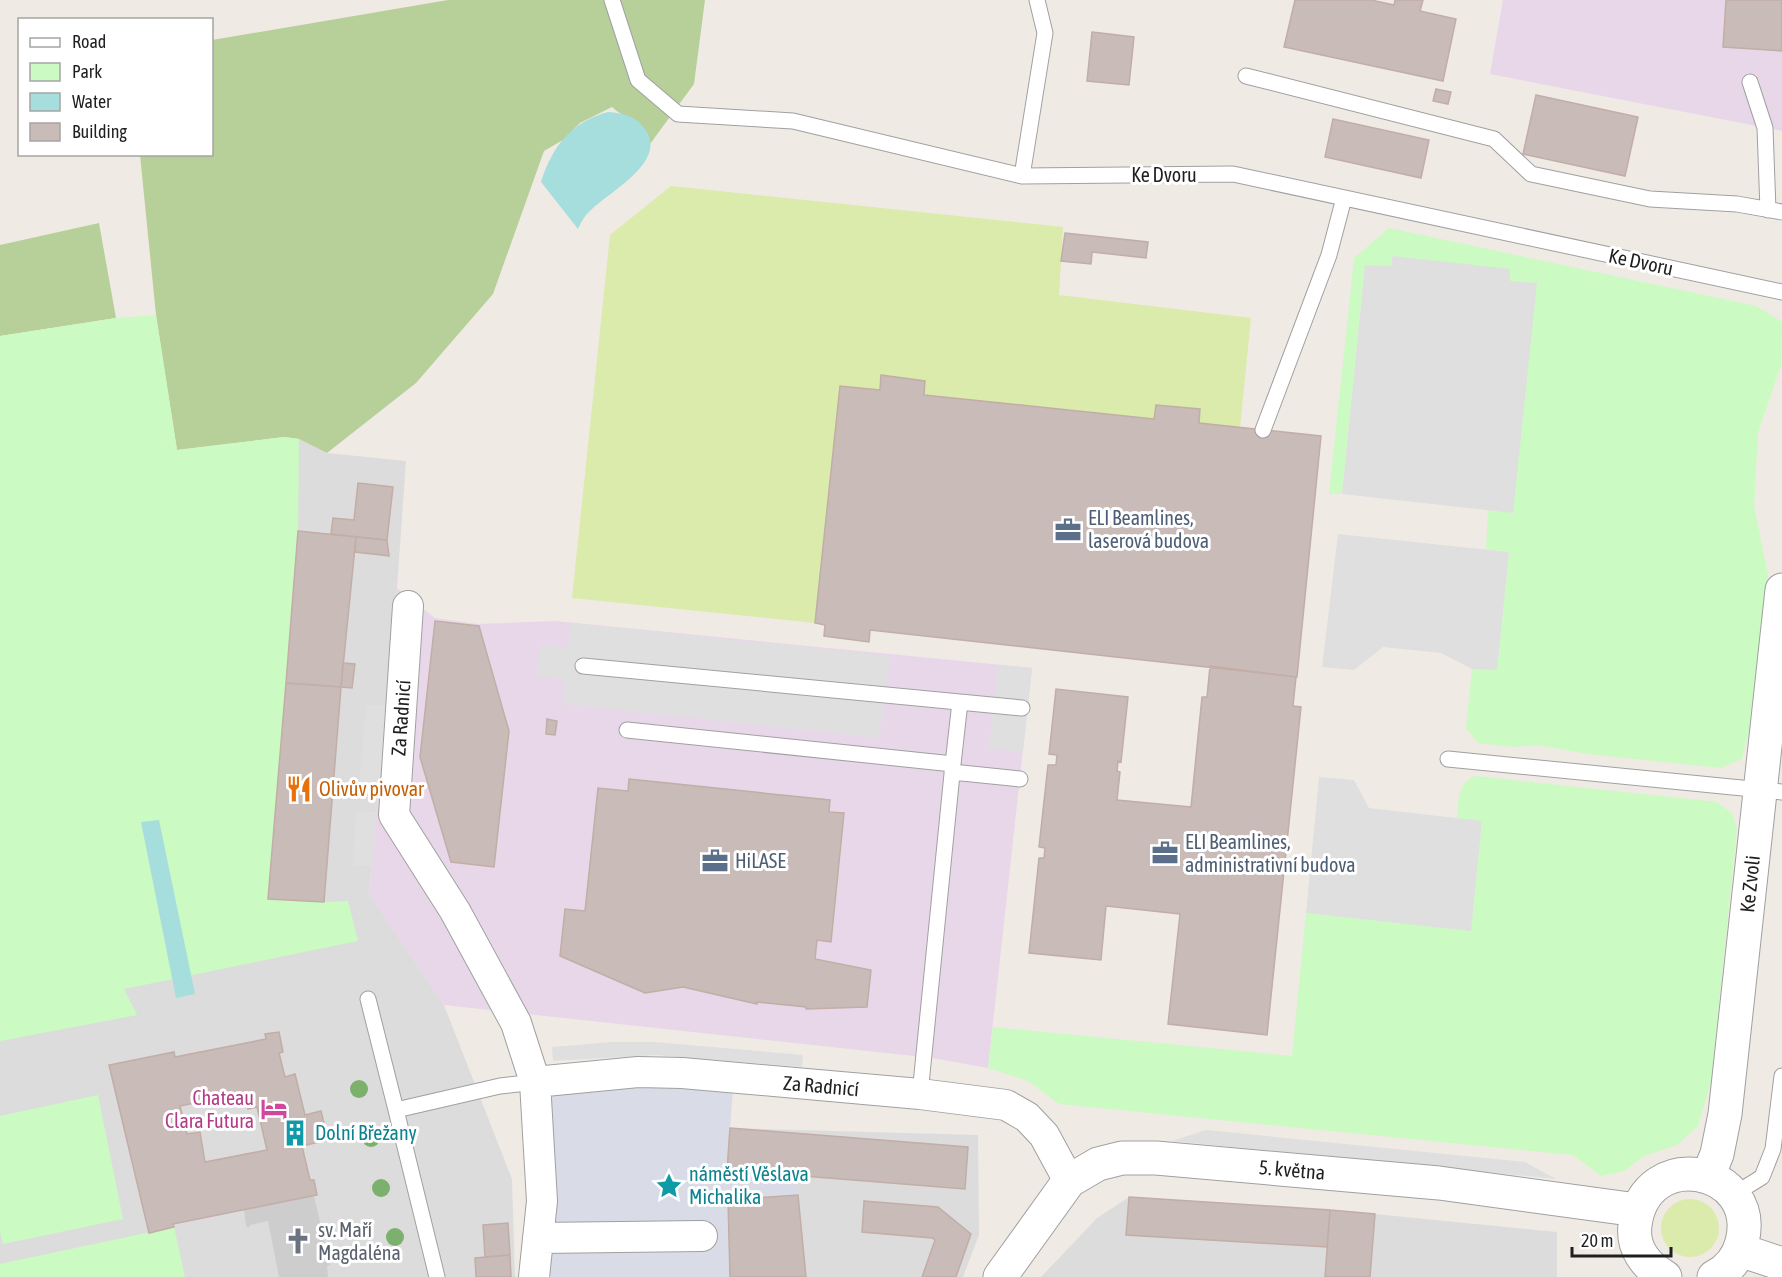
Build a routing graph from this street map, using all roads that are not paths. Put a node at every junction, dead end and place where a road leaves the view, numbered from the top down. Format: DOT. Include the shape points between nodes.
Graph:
graph roads {
  1 [pos="612,0"];
  2 [pos="1037,0"];
  3 [pos="1246,76"];
  4 [pos="1750,82"];
  5 [pos="1022,176"];
  6 [pos="1344,198"];
  7 [pos="1775,211"];
  8 [pos="1782,292"];
  9 [pos="1263,430"];
  10 [pos="1782,590"];
  11 [pos="408,606"];
  12 [pos="583,666"];
  13 [pos="960,702"];
  14 [pos="1022,708"];
  15 [pos="627,730"];
  16 [pos="1448,759"];
  17 [pos="952,768"];
  18 [pos="1020,779"];
  19 [pos="1771,790"];
  20 [pos="368,999"];
  21 [pos="1782,1076"];
  22 [pos="535,1082"];
  23 [pos="920,1094"];
  24 [pos="396,1110"];
  25 [pos="1069,1181"];
  26 [pos="1721,1185"];
  27 [pos="1637,1210"];
  28 [pos="702,1236"];
  29 [pos="538,1238"];
  30 [pos="1740,1250"];
  31 [pos="1782,1264"];
  32 [pos="437,1277"];
  33 [pos="534,1277"];
  34 [pos="1000,1277"];
  35 [pos="1665,1277"];
  36 [pos="1714,1277"];
  1 -- 5 [label="lane, Ke Dvoru" via="638,80 678,114 793,122"];
  2 -- 5 [label="lane" via="1045,33"];
  3 -- 7 [label="lane" via="1494,139 1531,174 1650,200 1737,204"];
  4 -- 7 [label="lane" via="1765,128"];
  5 -- 6 [label="lane, Ke Dvoru" via="1233,174"];
  6 -- 8 [label="lane, Ke Dvoru"];
  6 -- 9 [label="lane" via="1329,255"];
  10 -- 19 [label="street, Ke Zvoli"];
  11 -- 22 [label="street, Za Radnicí" via="394,815 455,911 516,1023"];
  12 -- 13 [label="lane"];
  13 -- 14 [label="lane"];
  13 -- 17 [label="lane"];
  15 -- 17 [label="lane"];
  16 -- 19 [label="lane"];
  17 -- 18 [label="lane"];
  17 -- 23 [label="lane"];
  19 -- 26 [label="street, Ke Zvoli" via="1717,1154"];
  20 -- 24 [label="lane"];
  21 -- 26 [label="lane" via="1773,1149 1762,1177"];
  22 -- 23 [label="street, Za Radnicí" via="638,1072 682,1073"];
  22 -- 24 [label="lane"];
  22 -- 29 [label="street, Za Radnicí" via="542,1200"];
  23 -- 25 [label="street, Za Radnicí" via="1006,1105 1044,1135"];
  24 -- 32 [label="lane"];
  25 -- 27 [label="street, 5. května" via="1098,1164 1156,1158 1439,1183"];
  25 -- 34 [label="street, 5. května"];
  26 -- 27 [label="street" via="1691,1173 1674,1175 1645,1195"];
  26 -- 30 [label="street" via="1742,1212 1745,1231"];
  27 -- 35 [label="street" via="1634,1231 1639,1252 1652,1269"];
  28 -- 29 [label="street"];
  29 -- 33 [label="street, Za Radnicí"];
  30 -- 31 [label="street"];
  30 -- 36 [label="street" via="1732,1263"];
}
